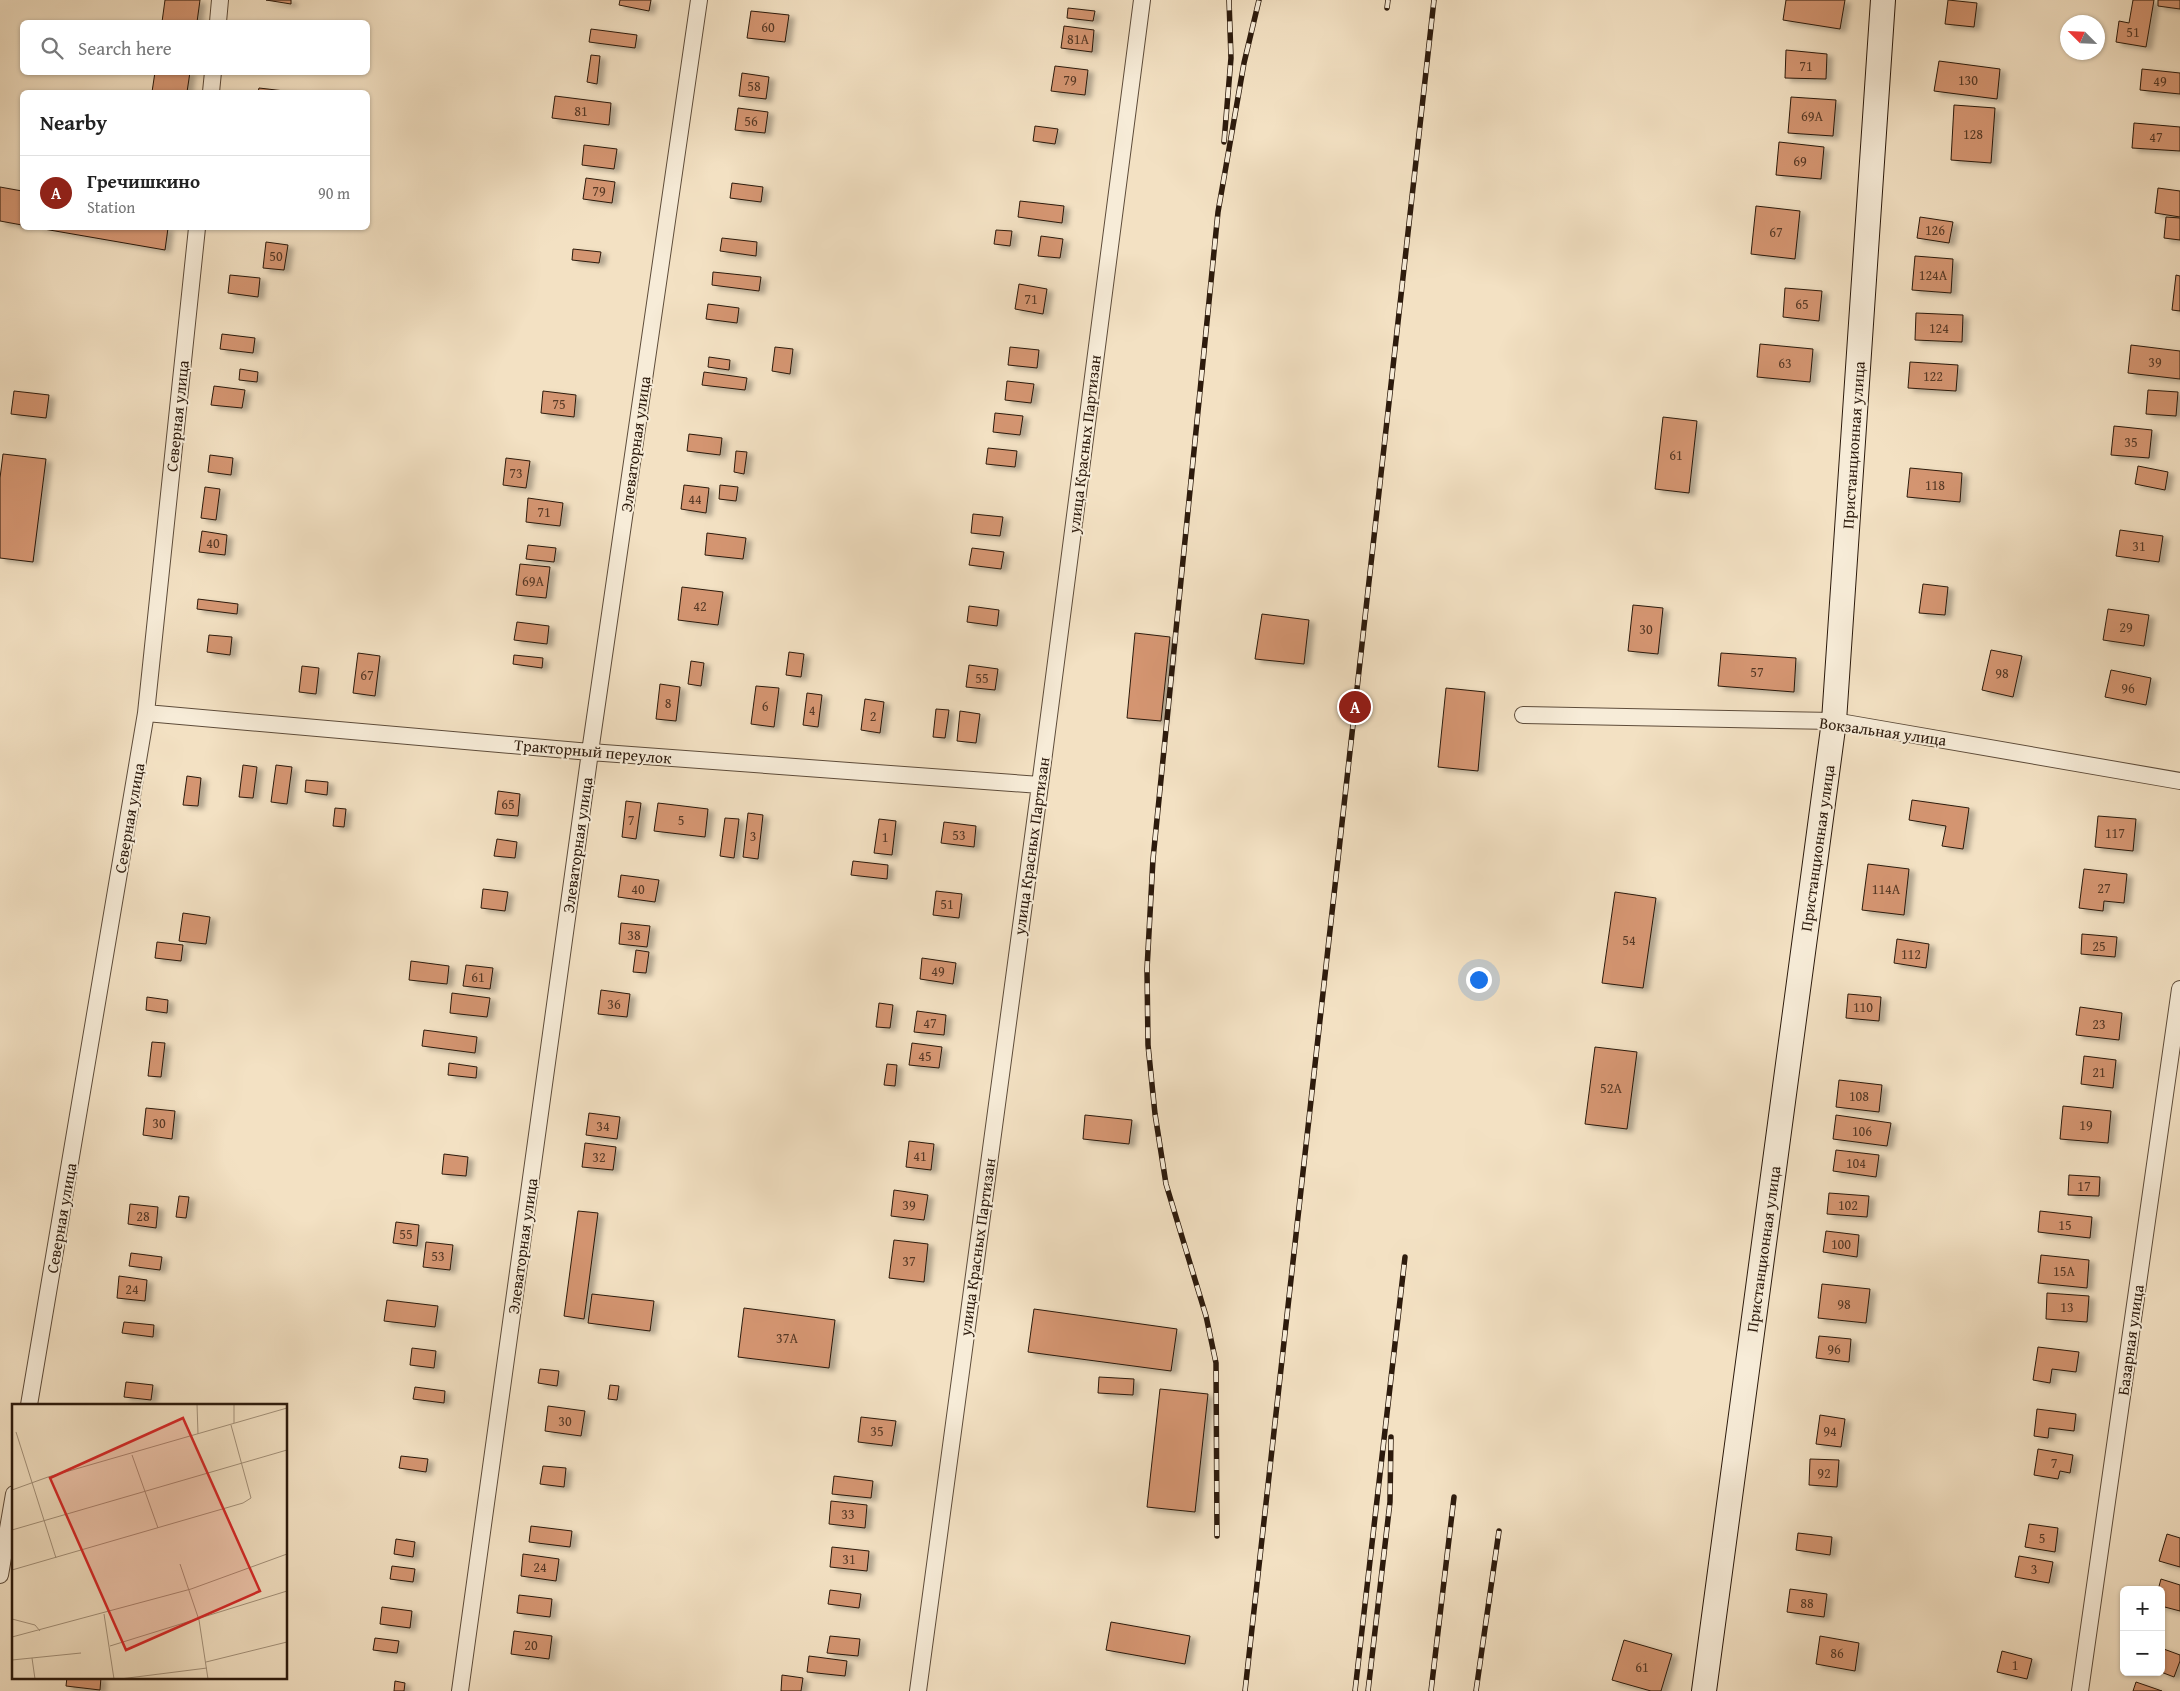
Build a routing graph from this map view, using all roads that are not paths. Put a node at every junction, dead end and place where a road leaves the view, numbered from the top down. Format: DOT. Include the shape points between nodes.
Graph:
graph roads {
  1 [pos="220,0"];
  2 [pos="699,0"];
  3 [pos="1142,0"];
  4 [pos="1883,0"];
  5 [pos="218,20"];
  6 [pos="213,75"];
  7 [pos="211,90"];
  8 [pos="197,230"];
  9 [pos="146,713"];
  10 [pos="1523,715"];
  11 [pos="1834,721"];
  12 [pos="590,752"];
  13 [pos="2180,780"];
  14 [pos="1040,785"];
  15 [pos="2180,989"];
  16 [pos="29,1404"];
  17 [pos="12,1506"];
  18 [pos="0,1575"];
  19 [pos="460,1691"];
  20 [pos="918,1691"];
  21 [pos="1704,1691"];
  22 [pos="2080,1691"];
  1 -- 5 [label="street"];
  2 -- 12 [label="street, Элеваторная улица"];
  3 -- 14 [label="street, улица Красных Партизан"];
  4 -- 11 [label="street, Пристанционная улица"];
  6 -- 7 [label="street"];
  8 -- 9 [label="street, Северная улица"];
  9 -- 12 [label="street, Тракторный переулок"];
  9 -- 16 [label="street, Северная улица"];
  10 -- 11 [label="street, Вокзальная улица"];
  11 -- 13 [label="street, Вокзальная улица"];
  11 -- 21 [label="street, Пристанционная улица"];
  12 -- 14 [label="street, Тракторный переулок"];
  12 -- 19 [label="street, Элеваторная улица"];
  14 -- 20 [label="street, улица Красных Партизан"];
  15 -- 22 [label="street, Базарная улица"];
  17 -- 18 [label="street"];
}
